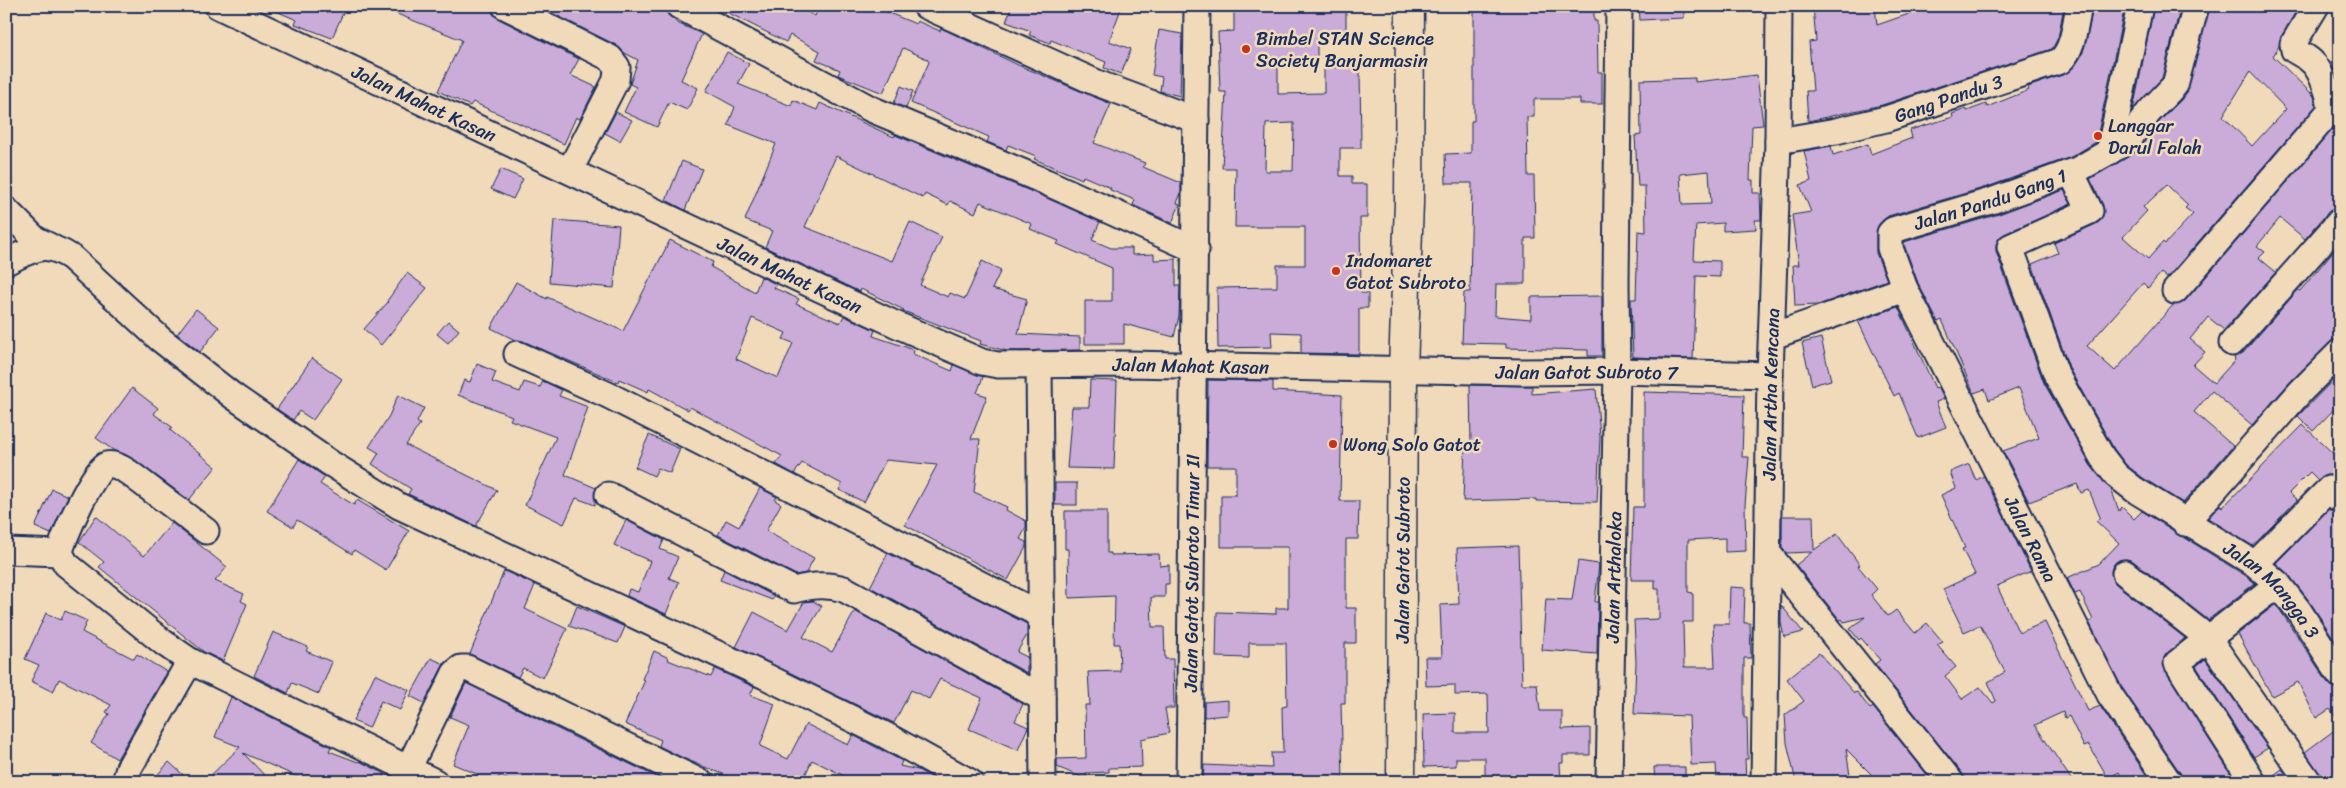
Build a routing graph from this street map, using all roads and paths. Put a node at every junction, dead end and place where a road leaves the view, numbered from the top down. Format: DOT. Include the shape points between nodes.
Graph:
graph roads {
  1 [pos="218,6"];
  2 [pos="505,6"];
  3 [pos="679,6"];
  4 [pos="926,6"];
  5 [pos="1197,6"];
  6 [pos="1410,6"];
  7 [pos="1619,6"];
  8 [pos="1779,6"];
  9 [pos="2079,6"];
  10 [pos="2140,6"];
  11 [pos="2196,6"];
  12 [pos="2316,6"];
  13 [pos="1196,120"];
  14 [pos="1778,141"];
  15 [pos="2109,152"];
  16 [pos="570,170"];
  17 [pos="2070,172"];
  18 [pos="6,210"];
  19 [pos="2340,221"];
  20 [pos="38,246"];
  21 [pos="1196,250"];
  22 [pos="6,262"];
  23 [pos="1905,288"];
  24 [pos="2175,290"];
  25 [pos="1773,336"];
  26 [pos="2232,343"];
  27 [pos="2340,352"];
  28 [pos="517,354"];
  29 [pos="1039,364"];
  30 [pos="1194,366"];
  31 [pos="1403,369"];
  32 [pos="1617,371"];
  33 [pos="1770,375"];
  34 [pos="608,495"];
  35 [pos="2340,500"];
  36 [pos="2186,522"];
  37 [pos="206,530"];
  38 [pos="6,551"];
  39 [pos="60,553"];
  40 [pos="1768,553"];
  41 [pos="2254,564"];
  42 [pos="2125,573"];
  43 [pos="2278,584"];
  44 [pos="1041,616"];
  45 [pos="2208,638"];
  46 [pos="190,661"];
  47 [pos="2337,666"];
  48 [pos="1042,698"];
  49 [pos="408,768"];
  50 [pos="125,782"];
  51 [pos="435,782"];
  52 [pos="700,782"];
  53 [pos="970,782"];
  54 [pos="1043,782"];
  55 [pos="1189,782"];
  56 [pos="1401,782"];
  57 [pos="1609,782"];
  58 [pos="1764,782"];
  59 [pos="1951,782"];
  60 [pos="2169,782"];
  61 [pos="2253,782"];
  62 [pos="2309,782"];
  1 -- 16 [label="street, Jalan Mahat Kasan"];
  2 -- 16 [label="street" via="610,58 617,67 616,80"];
  3 -- 21 [label="street" via="871,109 1046,182"];
  4 -- 13 [label="street" via="1097,83"];
  5 -- 13 [label="street, Jalan Gatot Subroto Timur II"];
  6 -- 31 [label="main road, Jalan Gatot Subroto" via="1409,203"];
  7 -- 32 [label="street, Jalan Arthaloka"];
  8 -- 14 [label="street, Jalan Artha Kencana"];
  9 -- 14 [label="street, Gang Pandu 3" via="2070,46 2060,61 1886,119"];
  10 -- 15 [label="street"];
  11 -- 15 [label="street, Jalan Pandu Gang 1" via="2175,85 2128,140"];
  12 -- 24 [label="street" via="2293,44 2294,50 2317,69 2330,102 2330,111"];
  13 -- 21 [label="street, Jalan Gatot Subroto Timur II"];
  14 -- 25 [label="street, Jalan Artha Kencana"];
  15 -- 17 [label="street, Jalan Pandu Gang 1"];
  16 -- 29 [label="street, Jalan Mahat Kasan" via="982,362"];
  17 -- 23 [label="street, Jalan Pandu Gang 1" via="1994,200 1893,230 1890,248"];
  17 -- 36 [label="street, Jalan Mangga 3" via="2090,211 2010,247 2057,376 2102,457 2116,475 2135,490"];
  18 -- 20 [label="street"];
  19 -- 26 [label="street"];
  20 -- 22 [label="street"];
  20 -- 53 [label="street" via="57,248 72,258 141,322 233,396 398,506 765,676 885,735"];
  21 -- 30 [label="street, Jalan Gatot Subroto Timur II"];
  23 -- 25 [label="street"];
  23 -- 60 [label="street, Jalan Rama" via="2110,695"];
  25 -- 33 [label="street, Jalan Artha Kencana"];
  27 -- 36 [label="street"];
  28 -- 44 [label="street" via="608,395"];
  29 -- 30 [label="street, Jalan Mahat Kasan"];
  29 -- 44 [label="street"];
  30 -- 31 [label="street, Jalan Mahat Kasan"];
  30 -- 55 [label="street, Jalan Gatot Subroto Timur II"];
  31 -- 32 [label="street, Jalan Gatot Subroto 7"];
  31 -- 56 [label="main road, Jalan Gatot Subroto"];
  32 -- 33 [label="street, Jalan Gatot Subroto 7"];
  32 -- 57 [label="street, Jalan Arthaloka"];
  33 -- 40 [label="street, Jalan Artha Kencana"];
  34 -- 48 [label="street" via="794,590 833,585 844,589"];
  35 -- 41 [label="street" via="2329,489"];
  36 -- 41 [label="street, Jalan Mangga 3"];
  37 -- 39 [label="street" via="119,466 105,466 98,470 89,484"];
  38 -- 39 [label="street"];
  39 -- 46 [label="street" via="66,564"];
  40 -- 58 [label="street, Jalan Artha Kencana"];
  40 -- 59 [label="street"];
  41 -- 43 [label="street, Jalan Mangga 3"];
  42 -- 45 [label="street"];
  43 -- 45 [label="street"];
  43 -- 47 [label="street, Jalan Mangga 3"];
  44 -- 48 [label="street"];
  45 -- 61 [label="street" via="2180,659 2178,666"];
  45 -- 62 [label="street"];
  46 -- 49 [label="street"];
  46 -- 50 [label="street" via="129,768"];
  48 -- 54 [label="street"];
  49 -- 51 [label="street"];
  49 -- 52 [label="street" via="455,673 467,668"];
}
